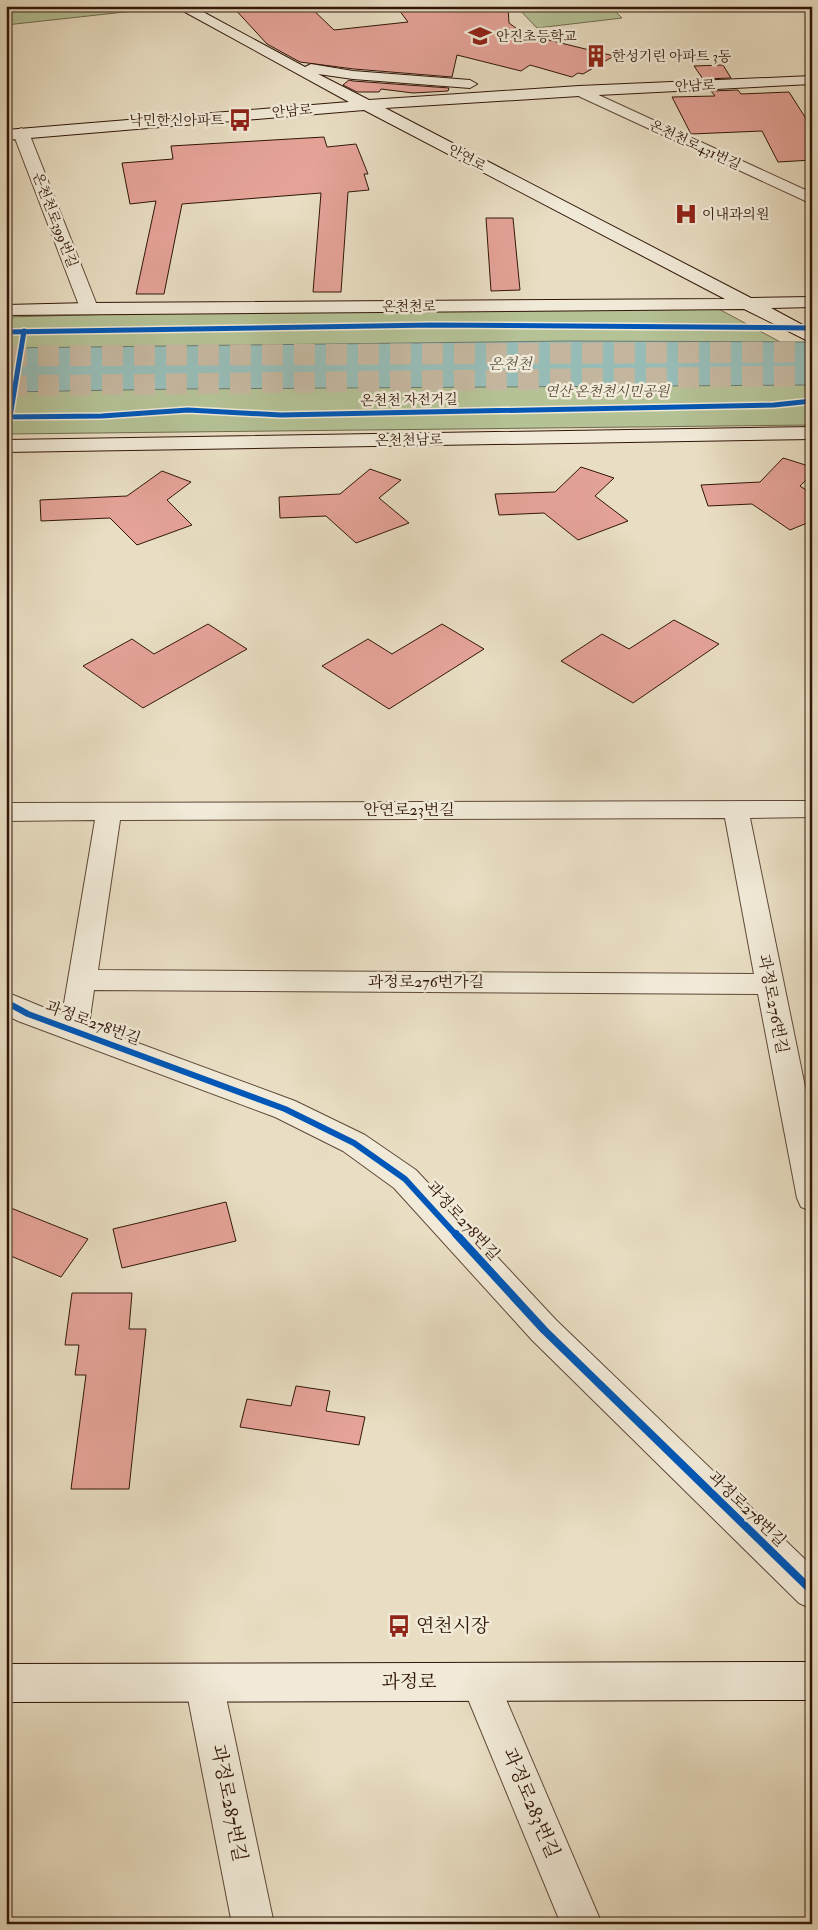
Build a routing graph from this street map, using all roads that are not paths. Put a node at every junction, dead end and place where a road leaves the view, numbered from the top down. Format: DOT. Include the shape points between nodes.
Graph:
graph roads {
  1 [pos="182,6"];
  2 [pos="290,65"];
  3 [pos="812,80"];
  4 [pos="579,91"];
  5 [pos="366,105"];
  6 [pos="14,134"];
  7 [pos="812,200"];
  8 [pos="812,302"];
  9 [pos="749,305"];
  10 [pos="89,308"];
  11 [pos="6,310"];
  12 [pos="812,338"];
  13 [pos="812,433"];
  14 [pos="6,446"];
  15 [pos="736,809"];
  16 [pos="812,809"];
  17 [pos="6,812"];
  18 [pos="109,812"];
  19 [pos="83,980"];
  20 [pos="769,984"];
  21 [pos="6,1002"];
  22 [pos="74,1031"];
  23 [pos="812,1198"];
  24 [pos="812,1591"];
  25 [pos="812,1681"];
  26 [pos="480,1682"];
  27 [pos="6,1683"];
  28 [pos="204,1683"];
  29 [pos="253,1924"];
  30 [pos="582,1924"];
  1 -- 2 [label="street, 안연로"];
  2 -- 4 [label="street, 안남로" via="362,76"];
  2 -- 5 [label="street, 안연로"];
  3 -- 4 [label="street, 안남로"];
  4 -- 5 [label="street, 안남로"];
  4 -- 7 [label="street, 온천천로431번길"];
  5 -- 6 [label="street, 안남로"];
  5 -- 9 [label="street, 안연로"];
  6 -- 10 [label="street, 온천천로399번길"];
  8 -- 9 [label="street, 온천천로"];
  9 -- 10 [label="street, 온천천로"];
  9 -- 12 [label="street, 안연로"];
  10 -- 11 [label="street, 온천천로"];
  13 -- 14 [label="street, 온천천남로"];
  15 -- 16 [label="street, 안연로23번길"];
  15 -- 18 [label="street, 안연로23번길"];
  15 -- 20 [label="street, 과정로276번길"];
  17 -- 18 [label="street, 안연로23번길"];
  18 -- 19 [label="street, 과정로278번길"];
  19 -- 20 [label="street, 과정로276번가길"];
  19 -- 22 [label="street, 과정로278번길"];
  20 -- 23 [label="street, 과정로276번길"];
  21 -- 22 [label="street, 과정로278번길"];
  22 -- 24 [label="street, 과정로278번길" via="285,1109 354,1144 405,1178 544,1330"];
  25 -- 26 [label="street, 과정로"];
  26 -- 28 [label="street, 과정로"];
  26 -- 30 [label="street, 과정로283번길"];
  27 -- 28 [label="street, 과정로"];
  28 -- 29 [label="street, 과정로287번길"];
}
